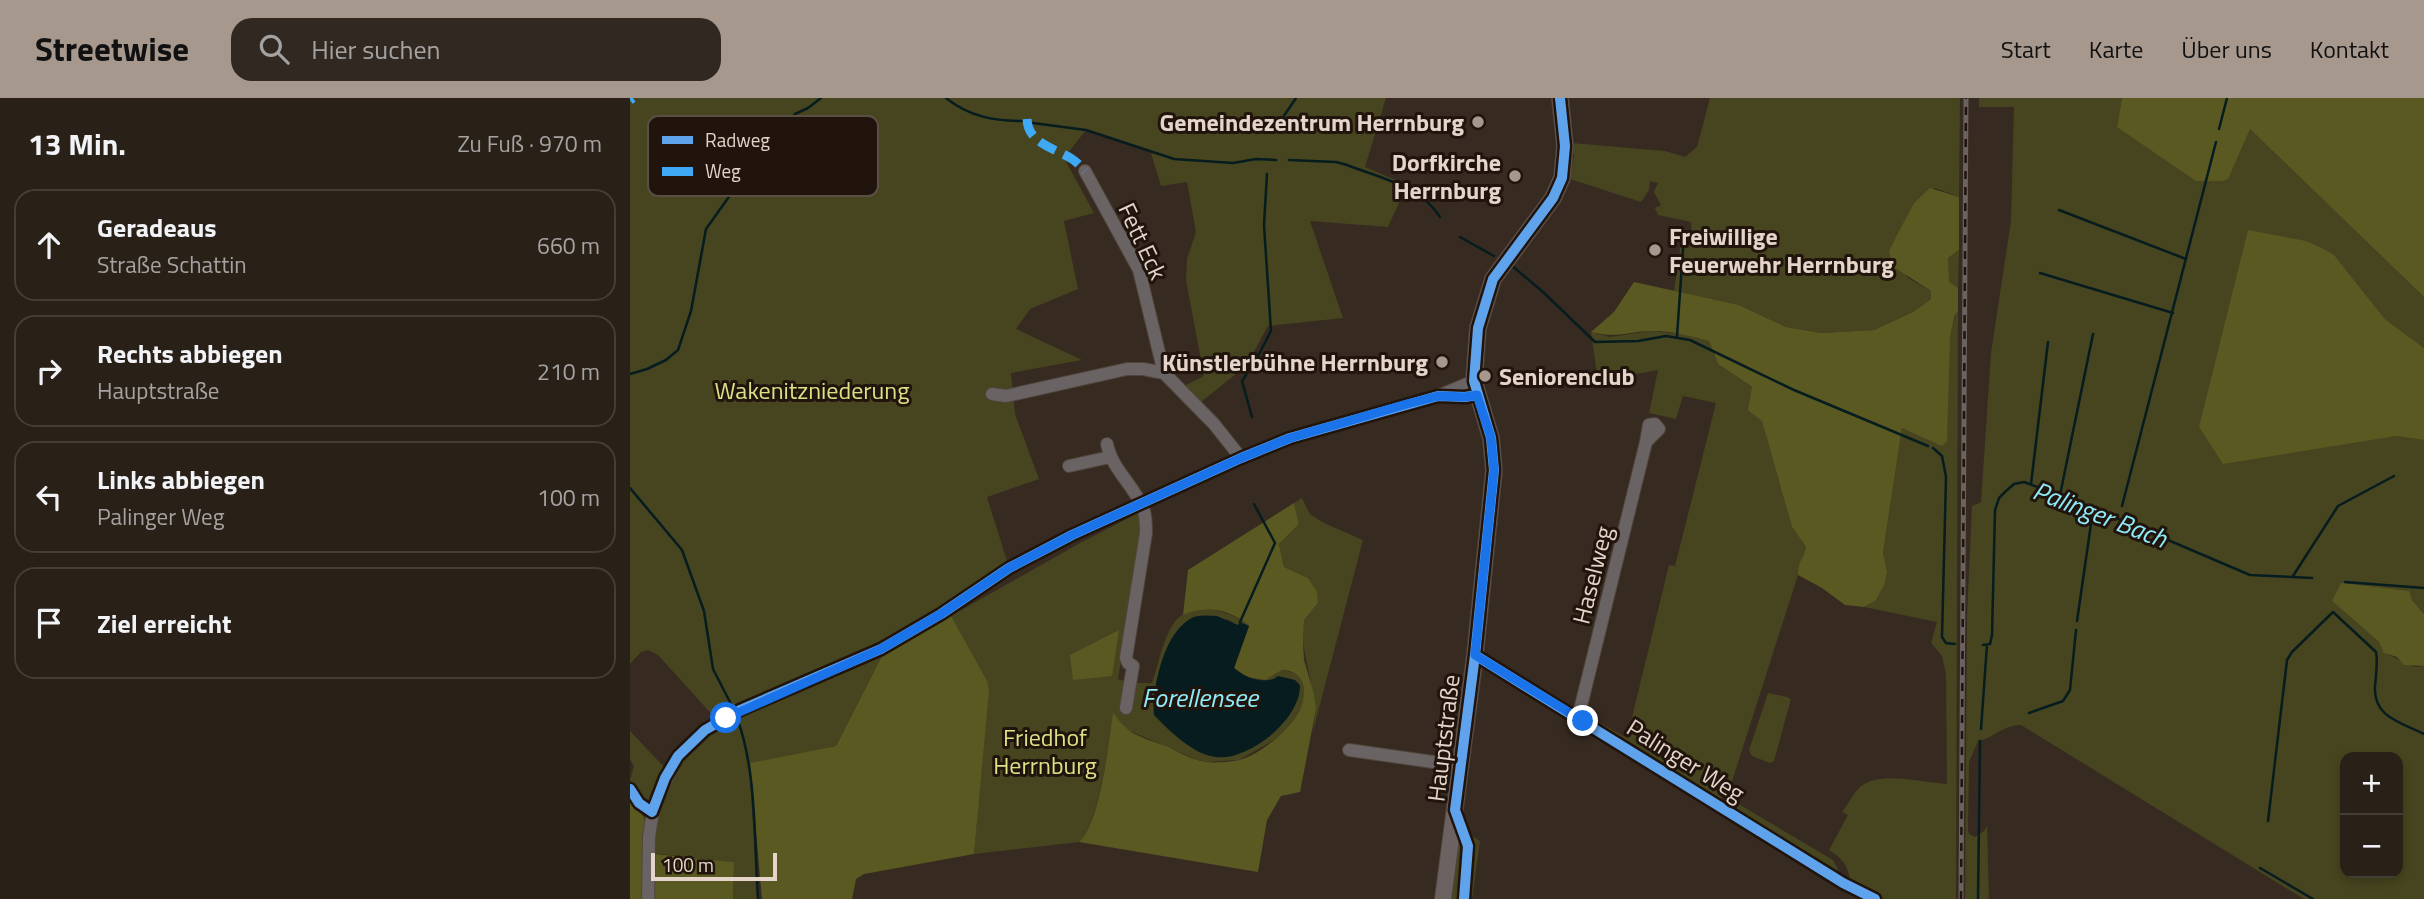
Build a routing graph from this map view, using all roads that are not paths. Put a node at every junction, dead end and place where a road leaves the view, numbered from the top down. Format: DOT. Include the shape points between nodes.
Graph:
graph roads {
  1 [pos="1560,98"];
  2 [pos="1085,171"];
  3 [pos="1164,373"];
  4 [pos="1476,388"];
  5 [pos="992,394"];
  6 [pos="1646,442"];
  7 [pos="1241,458"];
  8 [pos="1069,466"];
  9 [pos="1141,505"];
  10 [pos="1475,655"];
  11 [pos="1126,708"];
  12 [pos="1578,718"];
  13 [pos="1349,750"];
  14 [pos="1461,766"];
  15 [pos="648,899"];
  16 [pos="1443,899"];
  17 [pos="1875,899"];
  1 -- 4 [label="main road, Hauptstraße" via="1565,146 1562,177 1553,198 1499,268 1488,292 1477,338"];
  2 -- 3 [label="street, Fett Eck" via="1139,270"];
  3 -- 5 [label="street" via="1127,369 1006,396"];
  3 -- 7 [label="street"];
  4 -- 7 [label="street" via="1331,425"];
  4 -- 10 [label="main road, Hauptstraße" via="1491,438 1494,470"];
  6 -- 12 [label="street, Haselweg"];
  7 -- 9 [label="street"];
  8 -- 9 [label="street" via="1109,450"];
  9 -- 11 [label="street" via="1146,533 1126,658 1133,666"];
  9 -- 15 [label="street" via="1009,568 881,649 705,730 686,746 654,804"];
  10 -- 12 [label="street, Palinger Weg"];
  10 -- 14 [label="main road, Hauptstraße"];
  12 -- 17 [label="street, Palinger Weg"];
  13 -- 14 [label="street"];
  14 -- 16 [label="main road, Hauptstraße"];
}
